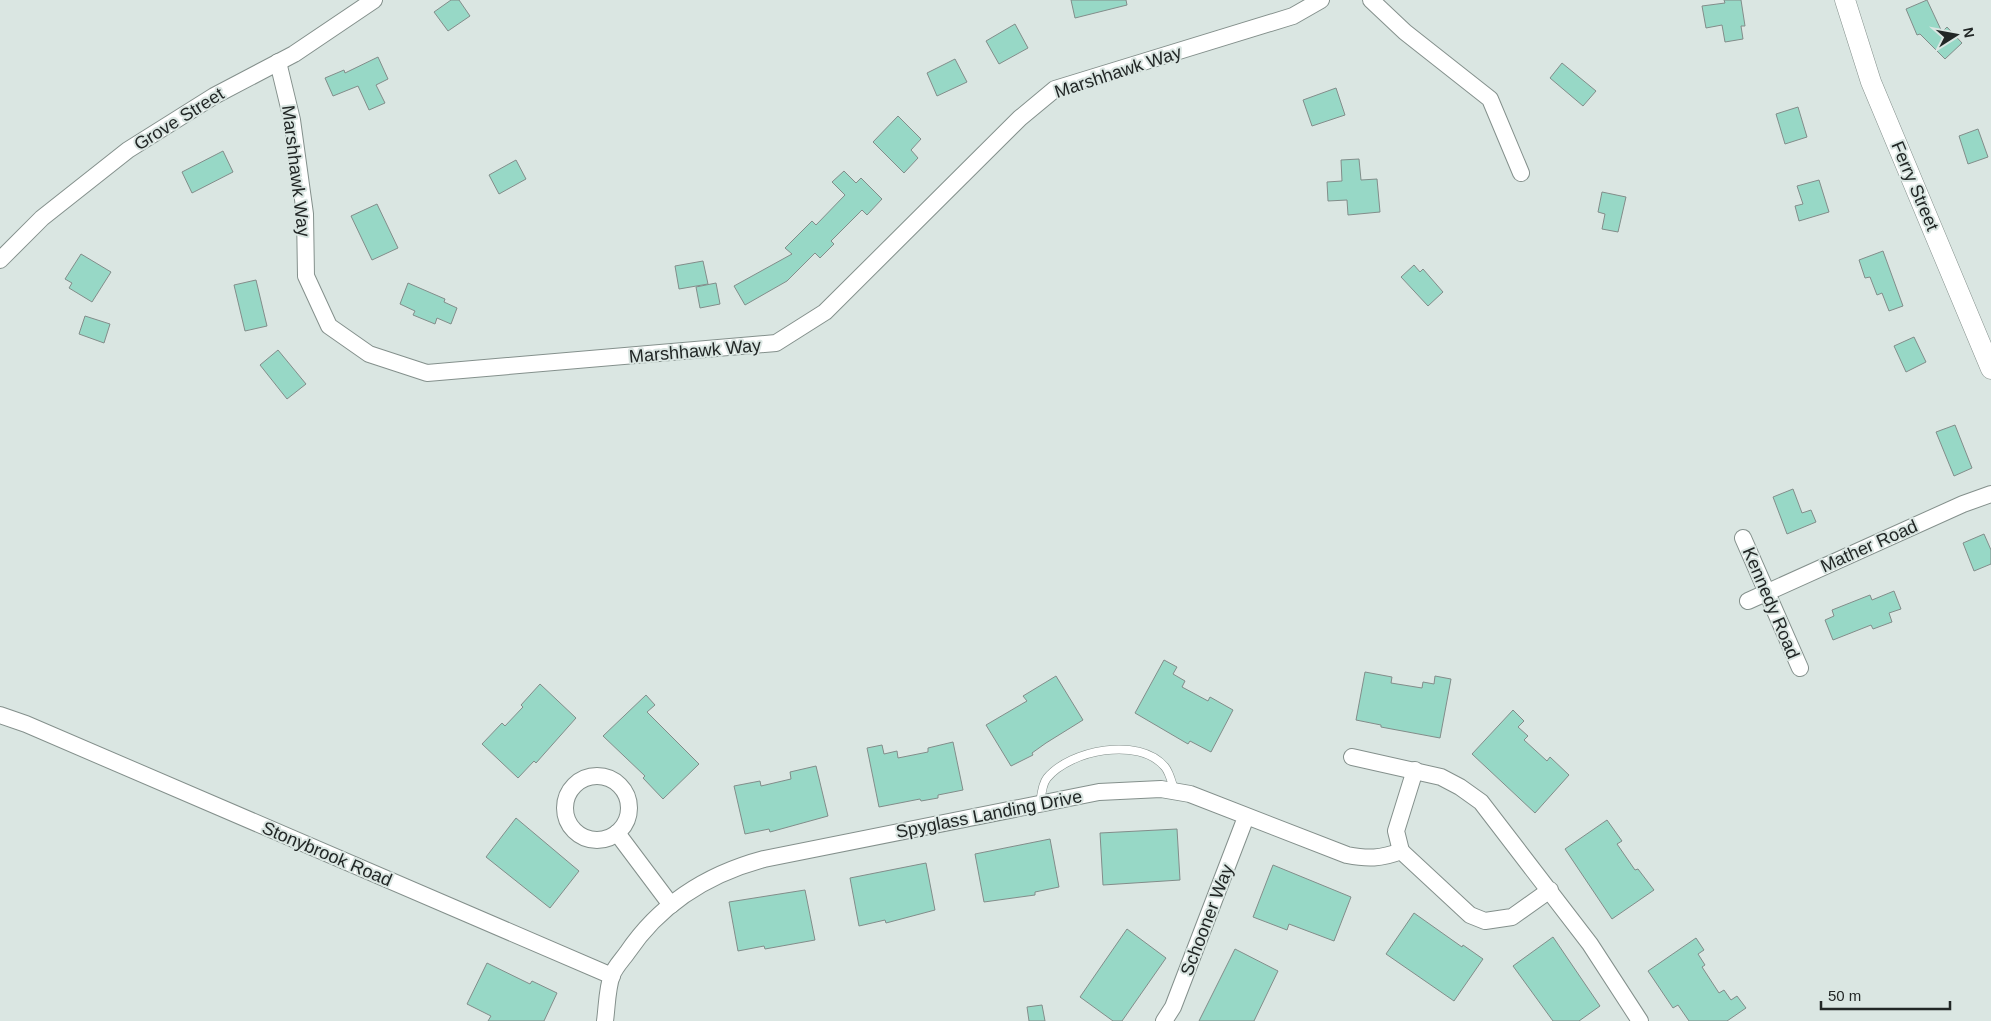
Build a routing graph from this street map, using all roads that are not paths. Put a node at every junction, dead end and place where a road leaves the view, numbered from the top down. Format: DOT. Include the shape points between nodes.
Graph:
graph roads {
  1 [pos="374,0"];
  2 [pos="1321,0"];
  3 [pos="1372,0"];
  4 [pos="1845,0"];
  5 [pos="278,62"];
  6 [pos="1521,173"];
  7 [pos="0,260"];
  8 [pos="1991,369"];
  9 [pos="1991,494"];
  10 [pos="1743,538"];
  11 [pos="1767,592"];
  12 [pos="1748,601"];
  13 [pos="1800,668"];
  14 [pos="0,715"];
  15 [pos="1352,757"];
  16 [pos="1415,770"];
  17 [pos="1176,792"];
  18 [pos="1040,804"];
  19 [pos="1246,817"];
  20 [pos="617,833"];
  21 [pos="1401,851"];
  22 [pos="1550,890"];
  23 [pos="671,905"];
  24 [pos="612,976"];
  25 [pos="605,1021"];
  26 [pos="1164,1021"];
  27 [pos="1640,1021"];
  1 -- 5 [label="street, Grove Street"];
  2 -- 5 [label="street, Marshhawk Way" via="1294,16 1055,89 1020,118 825,312 776,343 427,372 369,354 329,326 306,276 305,214 292,120"];
  3 -- 6 [label="street" via="1405,32 1490,99"];
  4 -- 8 [label="street, Ferry Street" via="1871,82"];
  5 -- 7 [label="street, Grove Street" via="214,96 128,150 42,218"];
  9 -- 11 [label="street, Mather Road"];
  10 -- 11 [label="street, Kennedy Road"];
  11 -- 12 [label="street, Mather Road"];
  11 -- 13 [label="street, Kennedy Road"];
  14 -- 24 [label="street, Stonybrook Road"];
  15 -- 16 [label="street"];
  16 -- 21 [label="street" via="1396,831"];
  16 -- 22 [label="street" via="1441,777 1481,802"];
  17 -- 18 [label="street, Spyglass Landing Drive" via="1161,788 1099,792"];
  17 -- 18 [label="lane" via="1166,767 1150,756 1123,750 1098,751 1061,766 1046,779"];
  17 -- 19 [label="street, Spyglass Landing Drive" via="1190,794"];
  18 -- 23 [label="street, Spyglass Landing Drive" via="764,858 712,878 683,894"];
  19 -- 21 [label="street, Spyglass Landing Drive" via="1353,856 1367,859"];
  19 -- 26 [label="street, Schooner Way" via="1173,1007"];
  20 -- 20 [label="street" via="627,820 629,810 624,790 617,782 598,775 579,781 566,798 564,809 572,830 592,840 603,840"];
  20 -- 23 [label="street"];
  21 -- 22 [label="street" via="1470,916 1485,921 1512,917"];
  22 -- 27 [label="street"];
  23 -- 24 [label="street, Spyglass Landing Drive" via="633,944"];
  24 -- 25 [label="street"];
}
